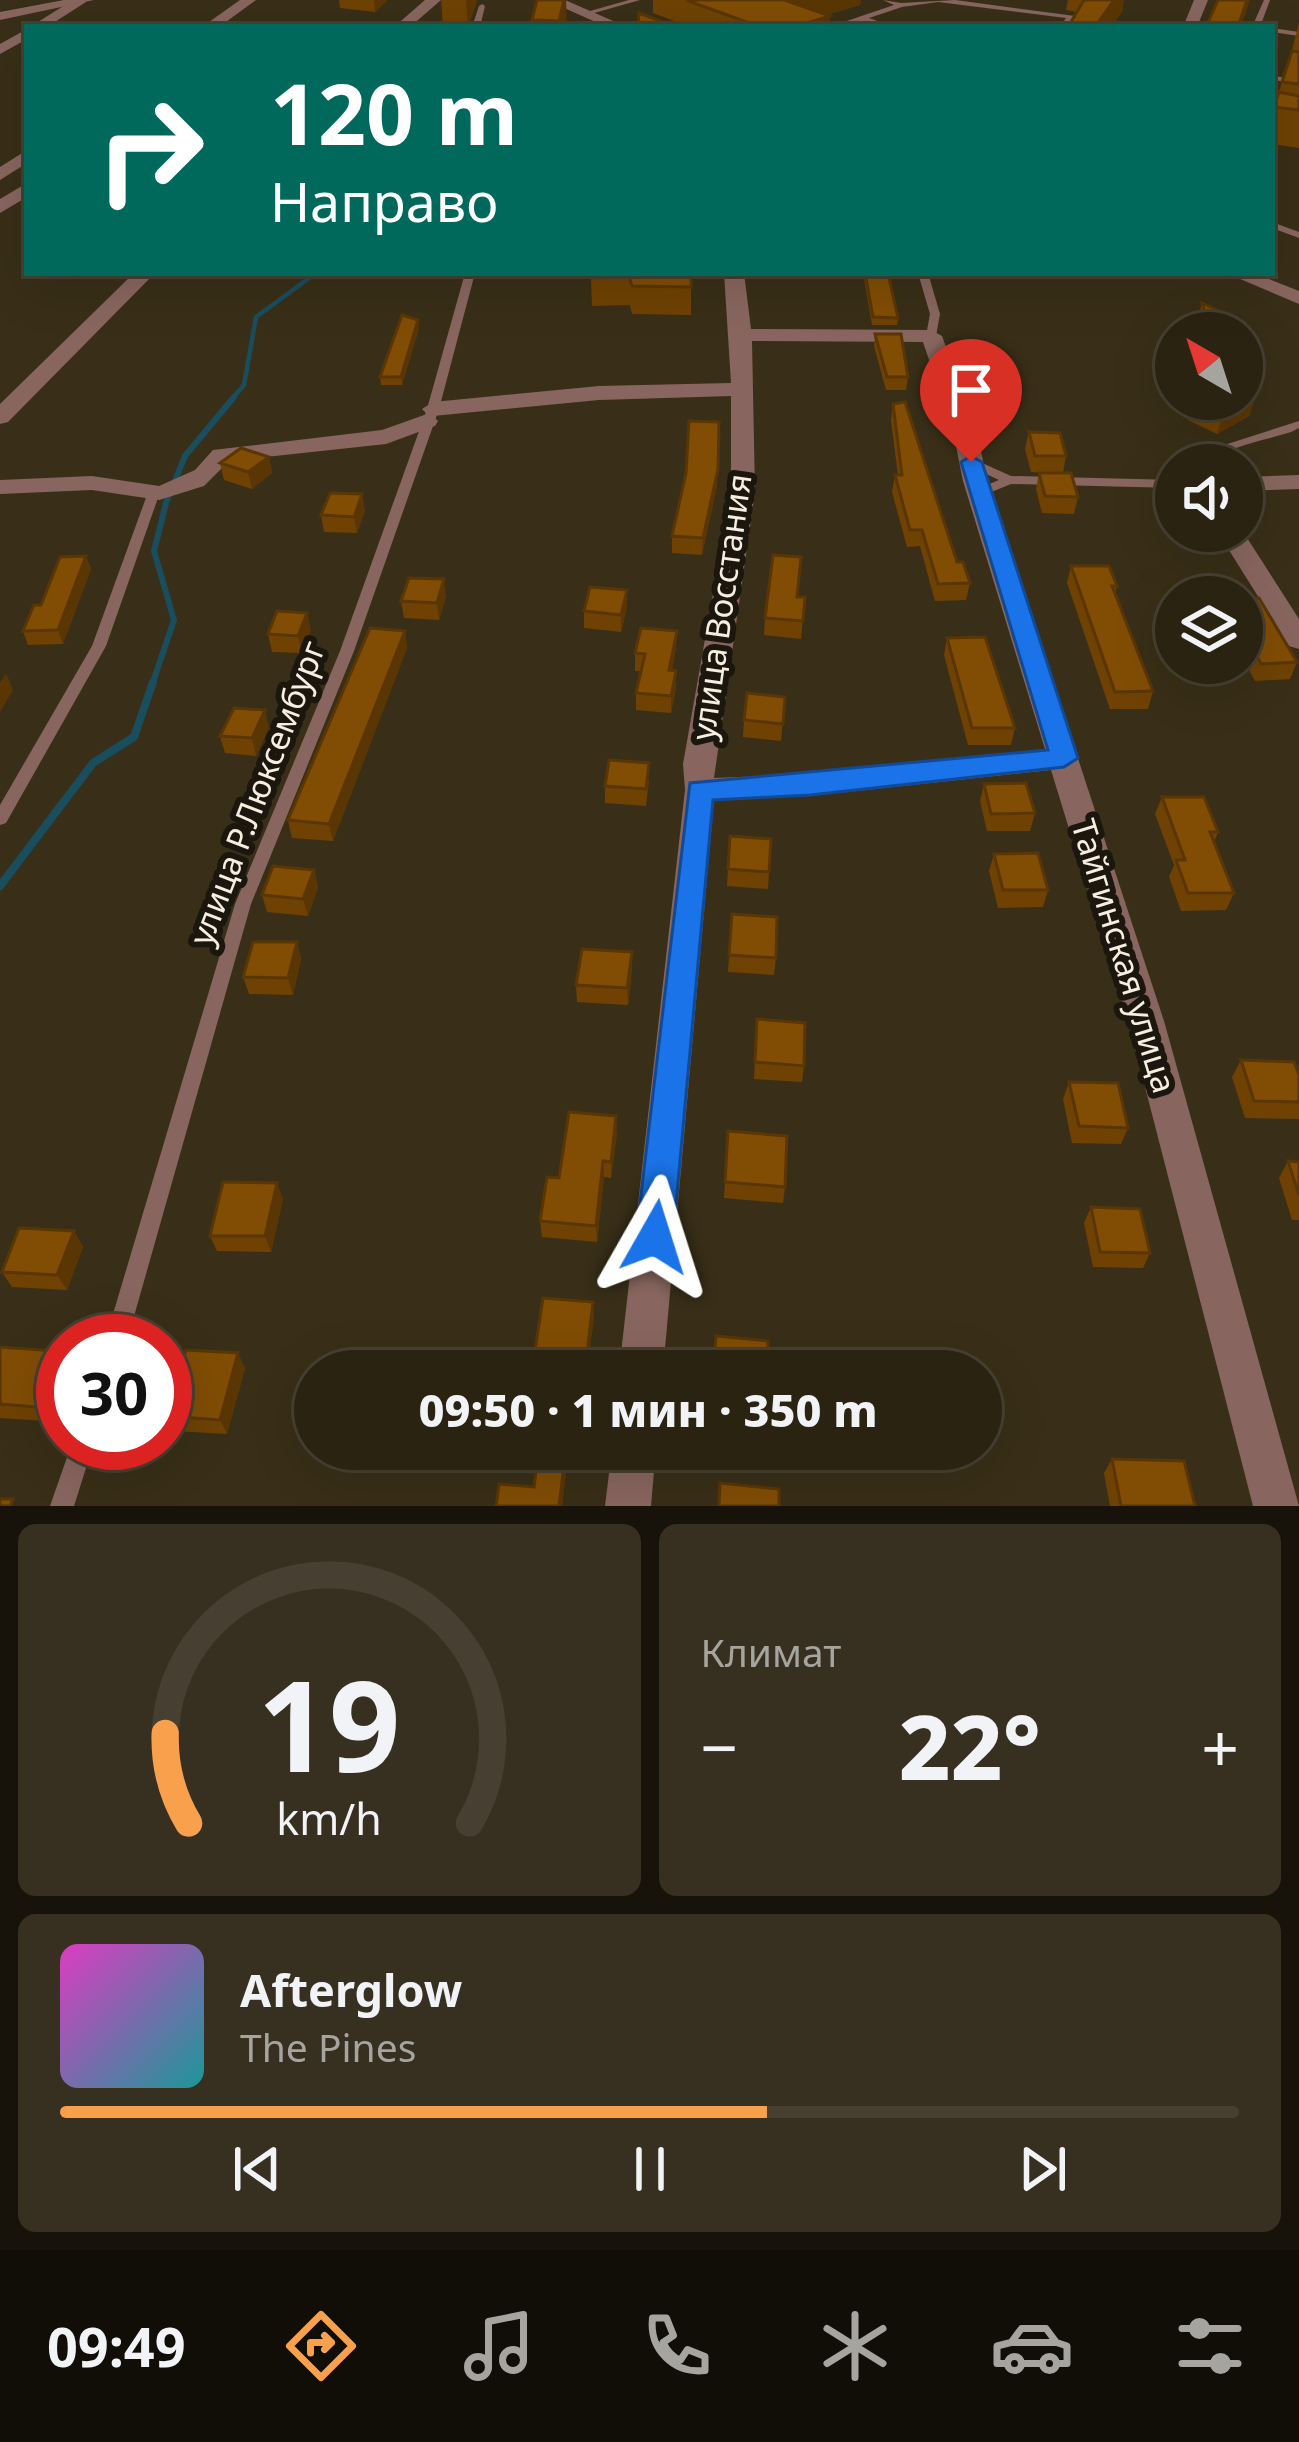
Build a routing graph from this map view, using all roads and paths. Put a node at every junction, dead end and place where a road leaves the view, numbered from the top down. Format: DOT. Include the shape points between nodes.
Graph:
graph roads {
  1 [pos="82,0"];
  2 [pos="249,0"];
  3 [pos="274,0"];
  4 [pos="434,0"];
  5 [pos="543,0"];
  6 [pos="637,0"];
  7 [pos="886,0"];
  8 [pos="902,5"];
  9 [pos="482,6"];
  10 [pos="549,6"];
  11 [pos="586,13"];
  12 [pos="0,16"];
  13 [pos="863,17"];
  14 [pos="42,24"];
  15 [pos="213,24"];
  16 [pos="244,24"];
  17 [pos="405,24"];
  18 [pos="477,24"];
  19 [pos="613,24"];
  20 [pos="842,24"];
  21 [pos="882,24"];
  22 [pos="1066,24"];
  23 [pos="142,276"];
  24 [pos="469,276"];
  25 [pos="734,276"];
  26 [pos="924,276"];
  27 [pos="1245,276"];
  28 [pos="1295,293"];
  29 [pos="741,334"];
  30 [pos="931,336"];
  31 [pos="743,389"];
  32 [pos="430,415"];
  33 [pos="0,417"];
  34 [pos="1299,424"];
  35 [pos="1243,444"];
  36 [pos="986,479"];
  37 [pos="1299,482"];
  38 [pos="1155,483"];
  39 [pos="1263,483"];
  40 [pos="0,487"];
  41 [pos="153,495"];
  42 [pos="1242,552"];
  43 [pos="1299,640"];
  44 [pos="1064,758"];
  45 [pos="700,790"];
  46 [pos="0,819"];
  47 [pos="124,1314"];
  48 [pos="643,1350"];
  49 [pos="74,1470"];
  50 [pos="632,1470"];
  51 [pos="62,1506"];
  52 [pos="628,1506"];
  53 [pos="1276,1506"];
  1 -- 12 [label="street"];
  1 -- 14 [label="street"];
  2 -- 15 [label="street"];
  3 -- 16 [label="street"];
  4 -- 17 [label="street"];
  5 -- 10 [label="lane"];
  6 -- 11 [label="lane"];
  7 -- 8 [label="lane"];
  8 -- 13 [label="lane"];
  8 -- 22 [label="lane" via="938,0 1071,16"];
  9 -- 18 [label="lane"];
  10 -- 11 [label="street"];
  11 -- 19 [label="street"];
  13 -- 20 [label="lane"];
  13 -- 21 [label="lane"];
  23 -- 33 [label="street"];
  24 -- 32 [label="lane, улица Р.Люксембург"];
  25 -- 29 [label="street, улица Восстания"];
  26 -- 30 [label="lane, Тайгинская улица"];
  27 -- 28 [label="street"];
  29 -- 30 [label="street"];
  29 -- 31 [label="street, улица Восстания"];
  30 -- 36 [label="street, Тайгинская улица"];
  31 -- 32 [label="street" via="599,393"];
  31 -- 45 [label="street, улица Восстания" via="743,492"];
  32 -- 41 [label="street" via="386,437 221,455 198,478"];
  32 -- 47 [label="lane, улица Р.Люксембург" via="347,651 243,904"];
  34 -- 35 [label="lane"];
  36 -- 38 [label="lane"];
  36 -- 44 [label="street, Тайгинская улица"];
  37 -- 39 [label="street"];
  40 -- 41 [label="street" via="131,485"];
  41 -- 46 [label="lane" via="99,646"];
  42 -- 43 [label="street"];
  44 -- 45 [label="street"];
  44 -- 53 [label="street, Тайгинская улица" via="1146,1021"];
  45 -- 48 [label="street, улица Восстания"];
  49 -- 51 [label="lane"];
  50 -- 52 [label="street"];
}
